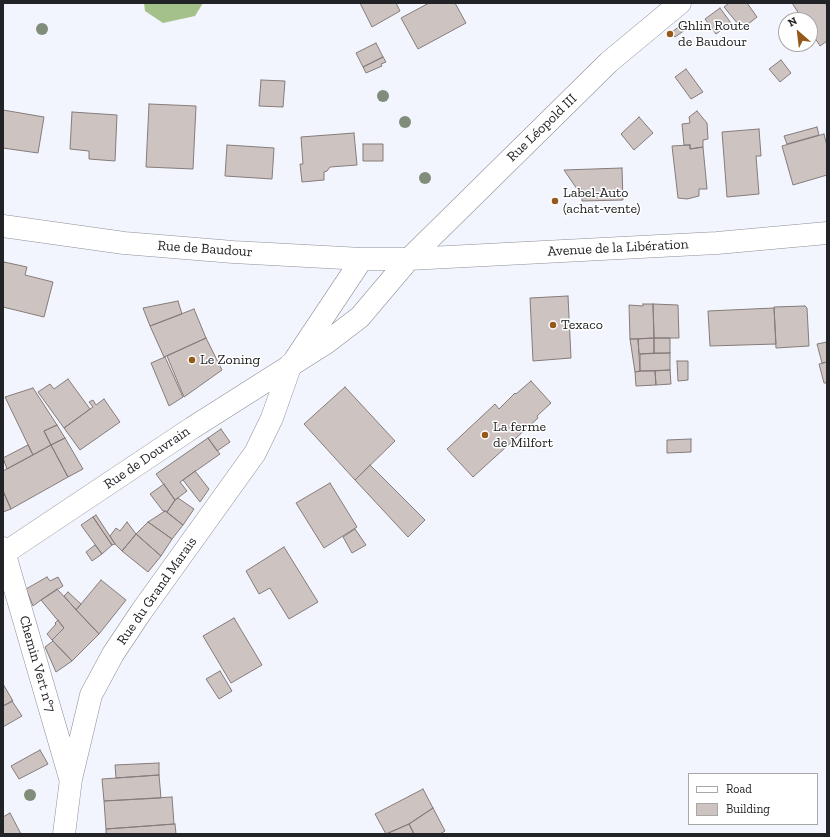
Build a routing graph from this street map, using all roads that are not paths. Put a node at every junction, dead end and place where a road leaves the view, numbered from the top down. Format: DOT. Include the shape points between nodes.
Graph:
graph roads {
  1 [pos="680,3"];
  2 [pos="3,226"];
  3 [pos="827,233"];
  4 [pos="409,258"];
  5 [pos="362,259"];
  6 [pos="292,364"];
  7 [pos="4,552"];
  8 [pos="71,779"];
  9 [pos="64,834"];
  1 -- 4 [label="main road, Rue Léopold III" via="604,67"];
  2 -- 5 [label="main road, Rue de Baudour" via="124,243"];
  3 -- 4 [label="main road, Avenue de la Libération" via="709,244"];
  4 -- 5 [label="main road, Rue de Baudour"];
  4 -- 6 [label="main road, Rue de Douvrain" via="360,317 326,343"];
  5 -- 6 [label="main road, Rue de Douvrain"];
  6 -- 7 [label="main road, Rue de Douvrain"];
  6 -- 8 [label="main road, Rue du Grand Marais" via="272,418 255,452 141,612 113,654 91,695"];
  7 -- 8 [label="main road, Chemin Vert n°7"];
  8 -- 9 [label="main road, Rue du Grand Marais"];
}
